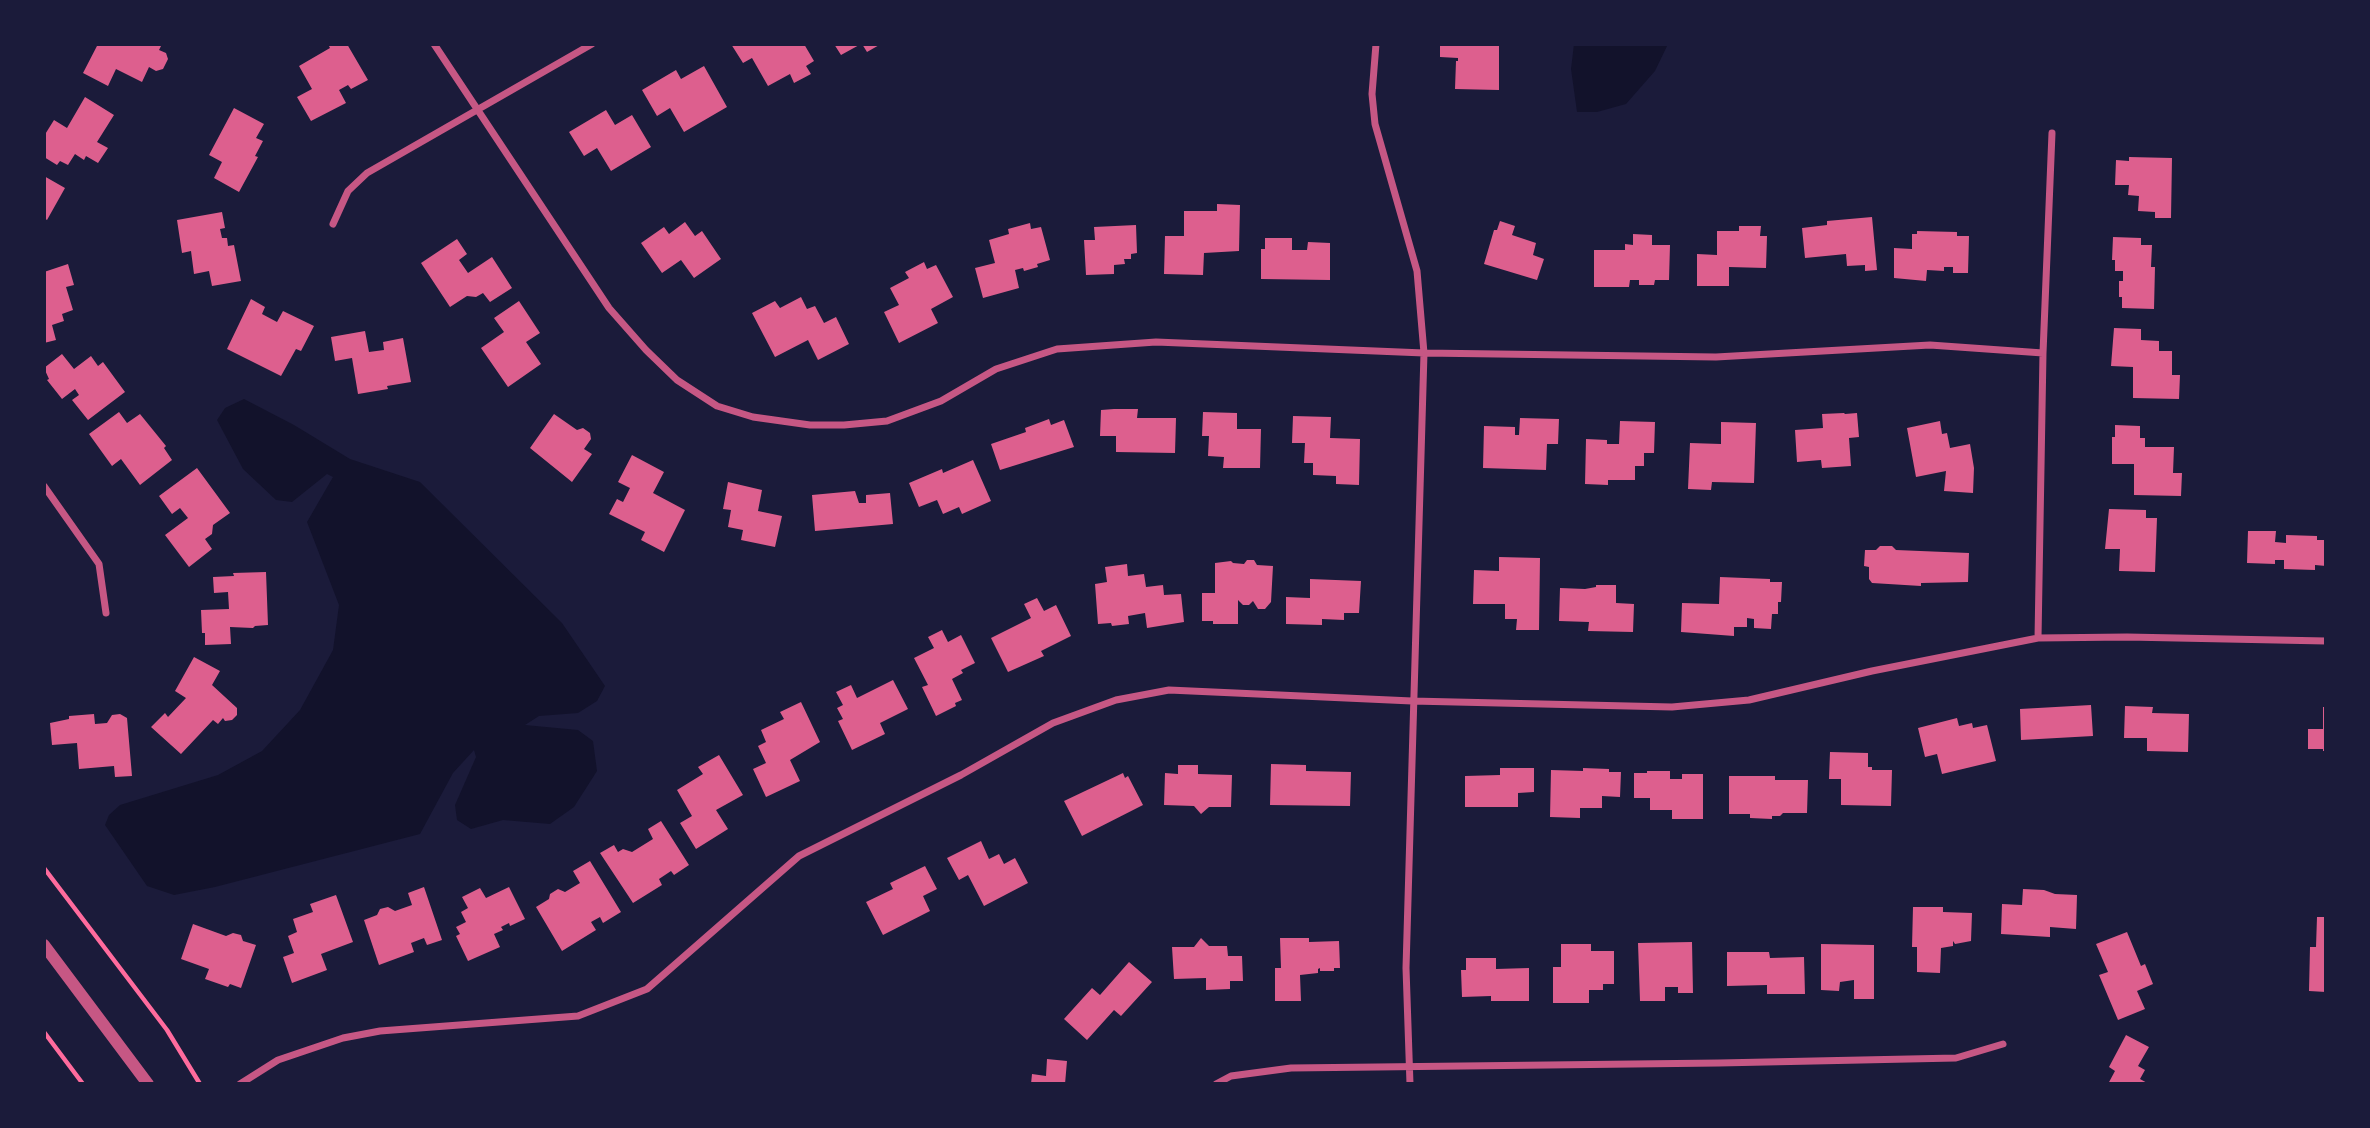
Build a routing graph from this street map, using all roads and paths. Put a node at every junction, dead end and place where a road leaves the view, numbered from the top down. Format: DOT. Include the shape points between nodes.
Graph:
graph roads {
  1 [pos="434,44"];
  2 [pos="593,44"];
  3 [pos="1376,44"];
  4 [pos="478,109"];
  5 [pos="2052,133"];
  6 [pos="333,223"];
  7 [pos="1424,353"];
  8 [pos="2043,353"];
  9 [pos="44,486"];
  10 [pos="106,613"];
  11 [pos="2038,638"];
  12 [pos="2326,641"];
  13 [pos="1412,701"];
  14 [pos="44,868"];
  15 [pos="44,945"];
  16 [pos="44,1032"];
  17 [pos="2003,1044"];
  18 [pos="1409,1068"];
  19 [pos="83,1084"];
  20 [pos="148,1084"];
  21 [pos="200,1084"];
  22 [pos="240,1084"];
  23 [pos="1216,1084"];
  24 [pos="1410,1084"];
  1 -- 4 [label="street"];
  2 -- 4 [label="street"];
  3 -- 7 [label="street" via="1375,124 1417,271"];
  4 -- 6 [label="street" via="367,173 348,191"];
  4 -- 7 [label="street" via="609,308 646,350 677,380 717,406 753,417 810,425 887,421 941,401 996,369 1057,349 1156,342"];
  5 -- 8 [label="street"];
  7 -- 8 [label="street" via="1716,357 1930,345"];
  7 -- 13 [label="street"];
  8 -- 11 [label="street"];
  9 -- 10 [label="street" via="99,564"];
  11 -- 12 [label="street"];
  11 -- 13 [label="street" via="1749,700 1672,707"];
  13 -- 18 [label="street" via="1406,968"];
  13 -- 22 [label="street" via="1169,690 1116,700 1053,723 799,856 647,989 578,1016 380,1031 343,1038 278,1060"];
  14 -- 21 [label="path" via="167,1030"];
  15 -- 20 [label="street"];
  16 -- 19 [label="path"];
  17 -- 18 [label="street" via="1956,1058"];
  18 -- 23 [label="street" via="1291,1068 1231,1076"];
  18 -- 24 [label="street"];
}
